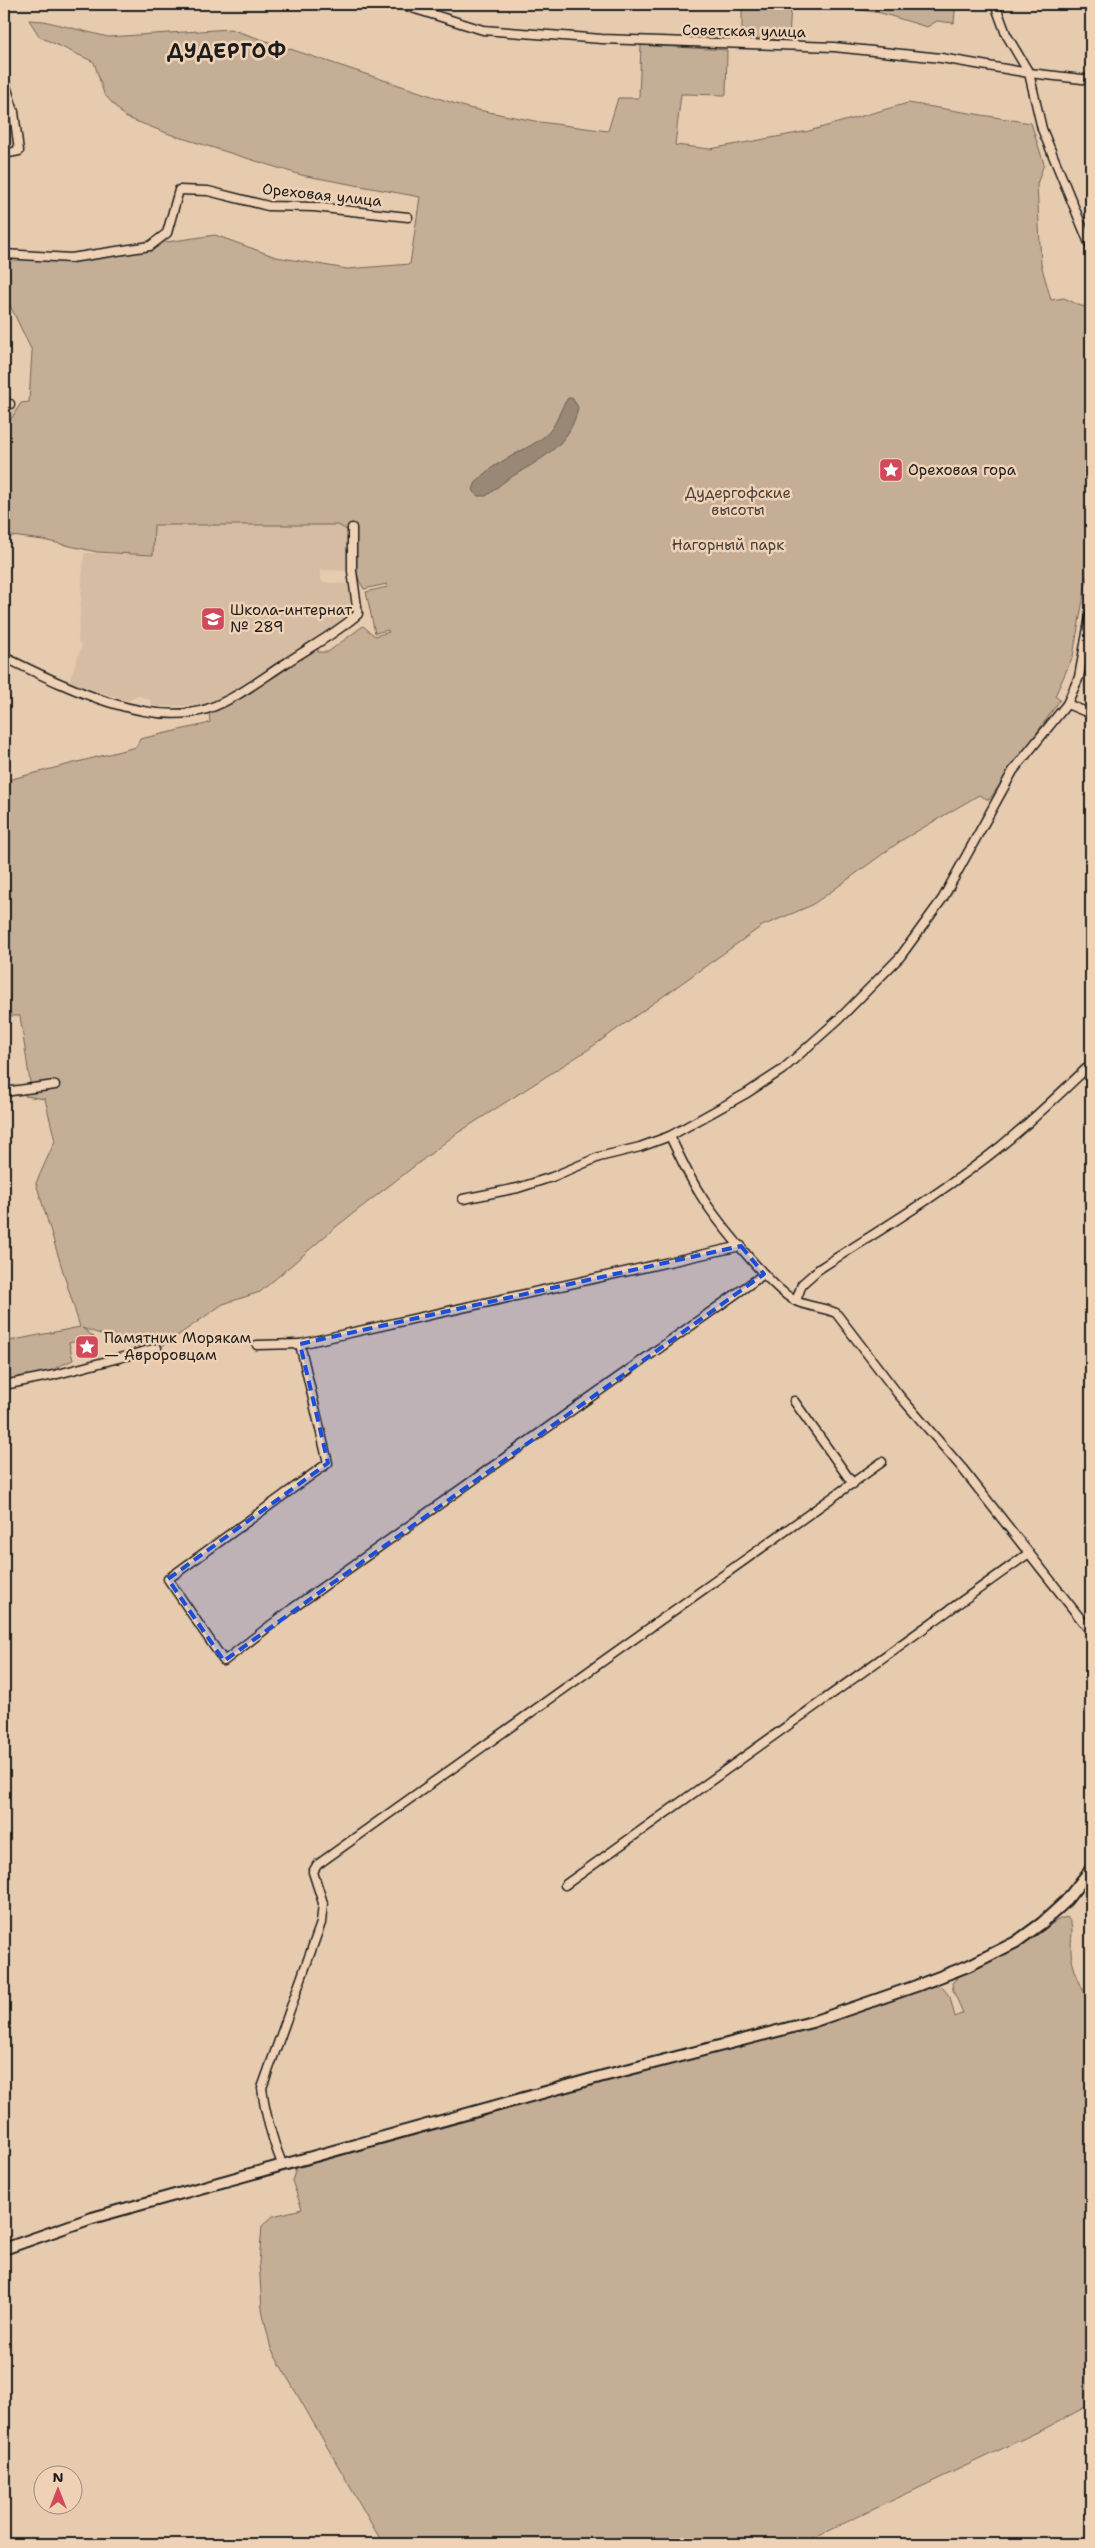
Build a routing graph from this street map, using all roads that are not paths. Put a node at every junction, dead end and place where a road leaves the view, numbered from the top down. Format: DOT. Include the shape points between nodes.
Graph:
graph roads {
  1 [pos="399,4"];
  2 [pos="994,4"];
  3 [pos="1029,73"];
  4 [pos="4,79"];
  5 [pos="1091,80"];
  6 [pos="4,154"];
  7 [pos="408,217"];
  8 [pos="1091,248"];
  9 [pos="4,254"];
  10 [pos="352,528"];
  11 [pos="1091,612"];
  12 [pos="4,657"];
  13 [pos="1067,704"];
  14 [pos="1091,714"];
  15 [pos="1091,1064"];
  16 [pos="55,1085"];
  17 [pos="4,1092"];
  18 [pos="670,1136"];
  19 [pos="463,1199"];
  20 [pos="740,1246"];
  21 [pos="764,1274"];
  22 [pos="796,1301"];
  23 [pos="300,1344"];
  24 [pos="257,1345"];
  25 [pos="157,1348"];
  26 [pos="4,1385"];
  27 [pos="794,1401"];
  28 [pos="882,1462"];
  29 [pos="853,1484"];
  30 [pos="1029,1553"];
  31 [pos="1091,1632"];
  32 [pos="1091,1869"];
  33 [pos="565,1885"];
  34 [pos="282,2164"];
  35 [pos="4,2249"];
  1 -- 3 [label="street, Советская улица" via="483,30 602,39 834,47 941,58"];
  2 -- 3 [label="street" via="1006,34"];
  3 -- 5 [label="street, Советская улица"];
  3 -- 8 [label="street" via="1042,129"];
  4 -- 6 [label="street" via="14,112 19,151"];
  7 -- 9 [label="street, Ореховая улица" via="314,207 268,206 208,191 179,190 167,233 150,246 71,258"];
  10 -- 12 [label="street" via="352,571 358,614 343,628 240,693 205,709 148,712 98,698"];
  11 -- 13 [label="street" via="1079,677"];
  13 -- 14 [label="street"];
  13 -- 18 [label="street" via="1013,771 944,898 900,957 840,1018 782,1070"];
  15 -- 22 [label="street" via="1002,1145 969,1170 819,1269 802,1284"];
  16 -- 17 [label="street"];
  18 -- 19 [label="street" via="599,1157 518,1188"];
  18 -- 20 [label="street" via="700,1195"];
  20 -- 21 [label="street"];
  20 -- 23 [label="street"];
  21 -- 22 [label="street" via="778,1290"];
  21 -- 23 [label="street" via="293,1608 224,1661 168,1579 328,1463"];
  22 -- 30 [label="street" via="836,1313"];
  23 -- 24 [label="street"];
  25 -- 26 [label="street"];
  27 -- 29 [label="street"];
  28 -- 29 [label="street"];
  29 -- 34 [label="street" via="317,1865 313,1872 323,1903 321,1923 262,2088 268,2126"];
  30 -- 31 [label="street"];
  30 -- 33 [label="street"];
  32 -- 34 [label="street" via="1065,1902 1016,1942 916,1986 812,2022"];
  34 -- 35 [label="street" via="92,2218"];
}
